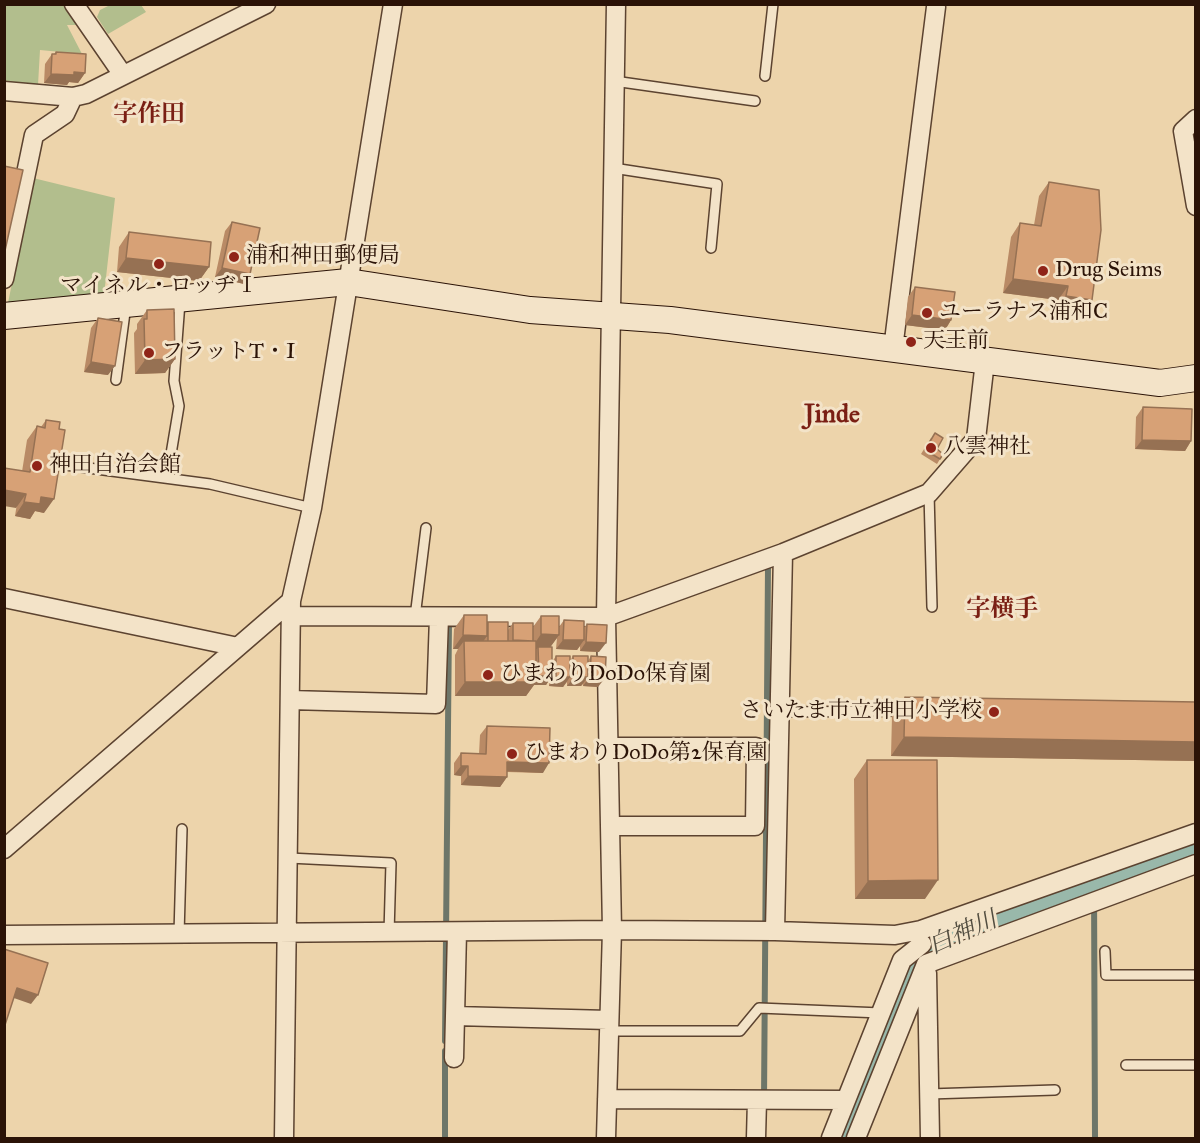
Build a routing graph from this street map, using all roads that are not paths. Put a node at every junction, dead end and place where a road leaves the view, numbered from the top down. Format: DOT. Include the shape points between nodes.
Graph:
graph roads {
  1 [pos="266,4"];
  2 [pos="393,4"];
  3 [pos="616,4"];
  4 [pos="773,4"];
  5 [pos="938,5"];
  6 [pos="79,6"];
  7 [pos="123,75"];
  8 [pos="765,76"];
  9 [pos="614,81"];
  10 [pos="4,91"];
  11 [pos="73,97"];
  12 [pos="755,101"];
  13 [pos="1196,119"];
  14 [pos="613,168"];
  15 [pos="1196,206"];
  16 [pos="711,248"];
  17 [pos="4,279"];
  18 [pos="348,282"];
  19 [pos="181,299"];
  20 [pos="126,305"];
  21 [pos="612,315"];
  22 [pos="4,316"];
  23 [pos="893,349"];
  24 [pos="985,361"];
  25 [pos="1196,378"];
  26 [pos="116,380"];
  27 [pos="58,464"];
  28 [pos="167,478"];
  29 [pos="929,493"];
  30 [pos="312,508"];
  31 [pos="426,528"];
  32 [pos="783,553"];
  33 [pos="4,598"];
  34 [pos="932,607"];
  35 [pos="291,609"];
  36 [pos="415,617"];
  37 [pos="439,617"];
  38 [pos="606,617"];
  39 [pos="238,647"];
  40 [pos="290,700"];
  41 [pos="910,711"];
  42 [pos="780,712"];
  43 [pos="609,747"];
  44 [pos="610,826"];
  45 [pos="182,829"];
  46 [pos="1196,833"];
  47 [pos="4,849"];
  48 [pos="289,858"];
  49 [pos="1196,864"];
  50 [pos="612,930"];
  51 [pos="775,931"];
  52 [pos="457,932"];
  53 [pos="389,933"];
  54 [pos="288,934"];
  55 [pos="4,935"];
  56 [pos="179,935"];
  57 [pos="921,937"];
  58 [pos="1105,951"];
  59 [pos="927,964"];
  60 [pos="1196,975"];
  61 [pos="881,1013"];
  62 [pos="455,1016"];
  63 [pos="609,1025"];
  64 [pos="454,1058"];
  65 [pos="1126,1065"];
  66 [pos="1196,1065"];
  67 [pos="1055,1089"];
  68 [pos="929,1094"];
  69 [pos="607,1099"];
  70 [pos="757,1100"];
  71 [pos="846,1100"];
  72 [pos="284,1138"];
  73 [pos="606,1138"];
  74 [pos="756,1138"];
  75 [pos="831,1138"];
  76 [pos="856,1138"];
  77 [pos="930,1138"];
  1 -- 7 [label="street"];
  2 -- 18 [label="street"];
  3 -- 9 [label="street"];
  4 -- 8 [label="lane"];
  5 -- 23 [label="street"];
  6 -- 7 [label="street"];
  7 -- 11 [label="street"];
  9 -- 12 [label="lane"];
  9 -- 14 [label="street"];
  10 -- 11 [label="street"];
  11 -- 17 [label="street" via="65,114 34,135"];
  13 -- 15 [label="street" via="1183,131"];
  14 -- 16 [label="lane" via="717,184"];
  14 -- 21 [label="street"];
  18 -- 19 [label="street"];
  18 -- 21 [label="street" via="530,310"];
  18 -- 30 [label="street"];
  19 -- 20 [label="street"];
  19 -- 28 [label="lane" via="174,381 179,406"];
  20 -- 22 [label="street"];
  20 -- 26 [label="lane"];
  21 -- 23 [label="street"];
  21 -- 38 [label="street"];
  23 -- 24 [label="street"];
  24 -- 25 [label="street" via="1161,383"];
  24 -- 29 [label="street" via="976,439"];
  27 -- 28 [label="lane"];
  28 -- 30 [label="lane"];
  29 -- 32 [label="street"];
  29 -- 34 [label="lane"];
  30 -- 35 [label="street"];
  31 -- 36 [label="lane"];
  32 -- 38 [label="street"];
  32 -- 42 [label="street"];
  33 -- 39 [label="street"];
  35 -- 36 [label="street"];
  35 -- 39 [label="street"];
  35 -- 40 [label="street"];
  36 -- 37 [label="street"];
  37 -- 38 [label="street"];
  37 -- 40 [label="street" via="436,704"];
  38 -- 43 [label="street"];
  39 -- 47 [label="street"];
  40 -- 48 [label="street"];
  41 -- 42 [label="lane"];
  42 -- 51 [label="street"];
  43 -- 44 [label="street"];
  43 -- 44 [label="street" via="756,747 755,826"];
  44 -- 50 [label="street"];
  45 -- 56 [label="lane"];
  46 -- 57 [label="street"];
  48 -- 53 [label="lane" via="391,863"];
  48 -- 54 [label="street"];
  49 -- 59 [label="street"];
  50 -- 51 [label="street"];
  50 -- 52 [label="street"];
  50 -- 63 [label="street"];
  51 -- 57 [label="street"];
  52 -- 53 [label="street"];
  52 -- 62 [label="street"];
  53 -- 54 [label="street"];
  54 -- 56 [label="street"];
  54 -- 72 [label="street"];
  55 -- 56 [label="street"];
  57 -- 59 [label="street"];
  57 -- 61 [label="street" via="902,960"];
  58 -- 60 [label="lane" via="1106,975"];
  59 -- 68 [label="street"];
  59 -- 76 [label="street"];
  61 -- 63 [label="lane" via="759,1008 740,1031"];
  61 -- 71 [label="street"];
  62 -- 63 [label="street"];
  62 -- 64 [label="street"];
  63 -- 69 [label="street"];
  65 -- 66 [label="lane"];
  67 -- 68 [label="lane"];
  68 -- 77 [label="street"];
  69 -- 70 [label="street"];
  69 -- 73 [label="street"];
  70 -- 71 [label="street"];
  70 -- 74 [label="street"];
  71 -- 75 [label="street"];
}
